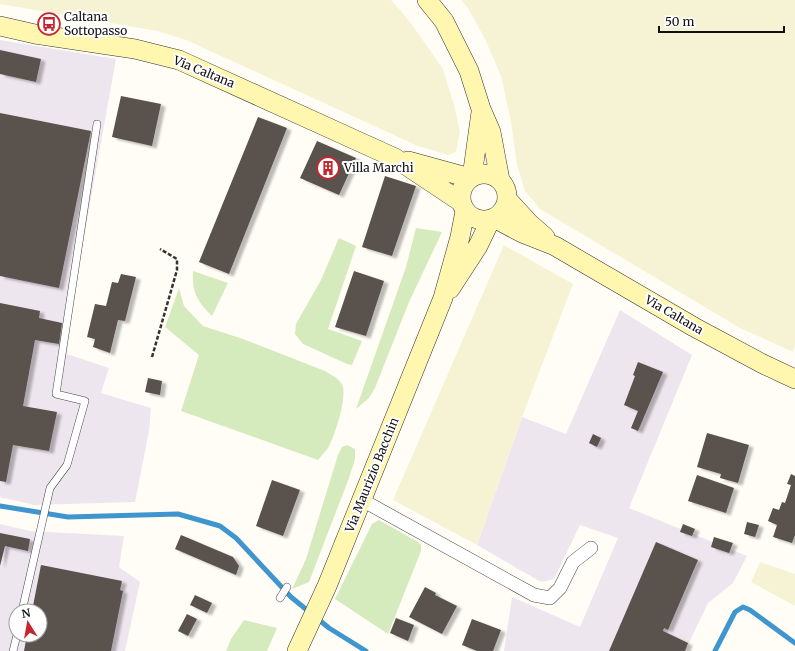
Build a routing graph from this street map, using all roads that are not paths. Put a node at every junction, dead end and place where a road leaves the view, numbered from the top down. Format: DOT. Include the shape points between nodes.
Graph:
graph roads {
  1 [pos="427,0"];
  2 [pos="0,26"];
  3 [pos="481,109"];
  4 [pos="97,124"];
  5 [pos="395,158"];
  6 [pos="471,177"];
  7 [pos="500,180"];
  8 [pos="507,199"];
  9 [pos="463,206"];
  10 [pos="492,219"];
  11 [pos="555,246"];
  12 [pos="443,298"];
  13 [pos="795,379"];
  14 [pos="362,500"];
  15 [pos="591,548"];
  16 [pos="287,587"];
  17 [pos="280,598"];
  18 [pos="24,603"];
  19 [pos="297,651"];
  1 -- 3 [label="main road" via="444,21 457,45"];
  2 -- 5 [label="main road, Via Caltana" via="35,34 135,49 179,60"];
  3 -- 6 [label="main road"];
  3 -- 7 [label="main road" via="491,132"];
  4 -- 18 [label="lane" via="56,394 85,401 67,464 50,488"];
  5 -- 6 [label="main road, Via Caltana"];
  5 -- 9 [label="main road, Via Caltana"];
  6 -- 7 [label="main road" via="486,174"];
  6 -- 9 [label="main road" via="463,186 460,197"];
  7 -- 8 [label="main road"];
  8 -- 10 [label="main road" via="503,210"];
  8 -- 11 [label="main road, Via Caltana"];
  9 -- 10 [label="main road" via="476,219"];
  9 -- 12 [label="main road, Via Maurizio Bacchin" via="460,237"];
  10 -- 11 [label="main road, Via Caltana"];
  10 -- 12 [label="main road, Via Maurizio Bacchin" via="463,271"];
  11 -- 13 [label="main road, Via Caltana" via="694,327"];
  12 -- 14 [label="main road, Via Maurizio Bacchin"];
  14 -- 15 [label="street" via="534,596 550,598 560,588 573,562"];
  14 -- 19 [label="main road, Via Maurizio Bacchin"];
  16 -- 17 [label="lane"];
}
